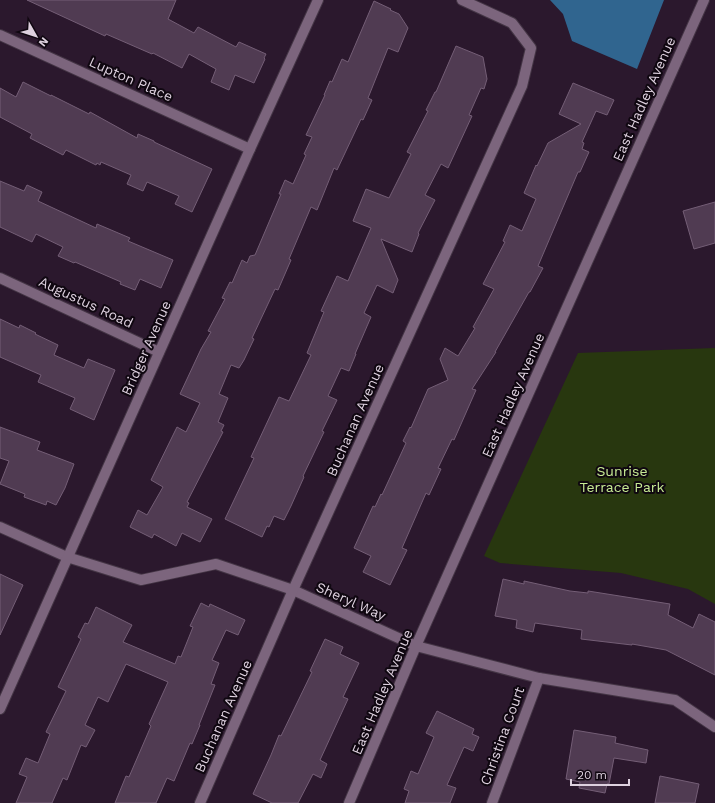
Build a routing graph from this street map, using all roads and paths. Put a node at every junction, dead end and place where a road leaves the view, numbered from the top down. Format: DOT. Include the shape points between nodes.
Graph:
graph roads {
  1 [pos="318,0"];
  2 [pos="462,0"];
  3 [pos="704,0"];
  4 [pos="0,35"];
  5 [pos="250,149"];
  6 [pos="0,278"];
  7 [pos="159,352"];
  8 [pos="0,527"];
  9 [pos="67,557"];
  10 [pos="293,590"];
  11 [pos="416,646"];
  12 [pos="539,678"];
  13 [pos="0,709"];
  14 [pos="715,727"];
  15 [pos="200,803"];
  16 [pos="350,803"];
  17 [pos="492,803"];
  1 -- 5 [label="street, Bridger Avenue"];
  2 -- 10 [label="street, Buchanan Avenue" via="512,22 531,48 522,86"];
  3 -- 11 [label="street, East Hadley Avenue"];
  4 -- 5 [label="street, Lupton Place"];
  5 -- 7 [label="street, Bridger Avenue"];
  6 -- 7 [label="street, Augustus Road"];
  7 -- 9 [label="street, Bridger Avenue"];
  8 -- 9 [label="street, Sheryl Way"];
  9 -- 10 [label="street, Sheryl Way" via="141,580 216,564"];
  9 -- 13 [label="street, Bridger Avenue"];
  10 -- 11 [label="street, Sheryl Way"];
  10 -- 15 [label="street, Buchanan Avenue"];
  11 -- 12 [label="street, Sheryl Way"];
  11 -- 16 [label="street, East Hadley Avenue"];
  12 -- 14 [label="street, Sheryl Way" via="674,700"];
  12 -- 17 [label="street, Christina Court"];
}
